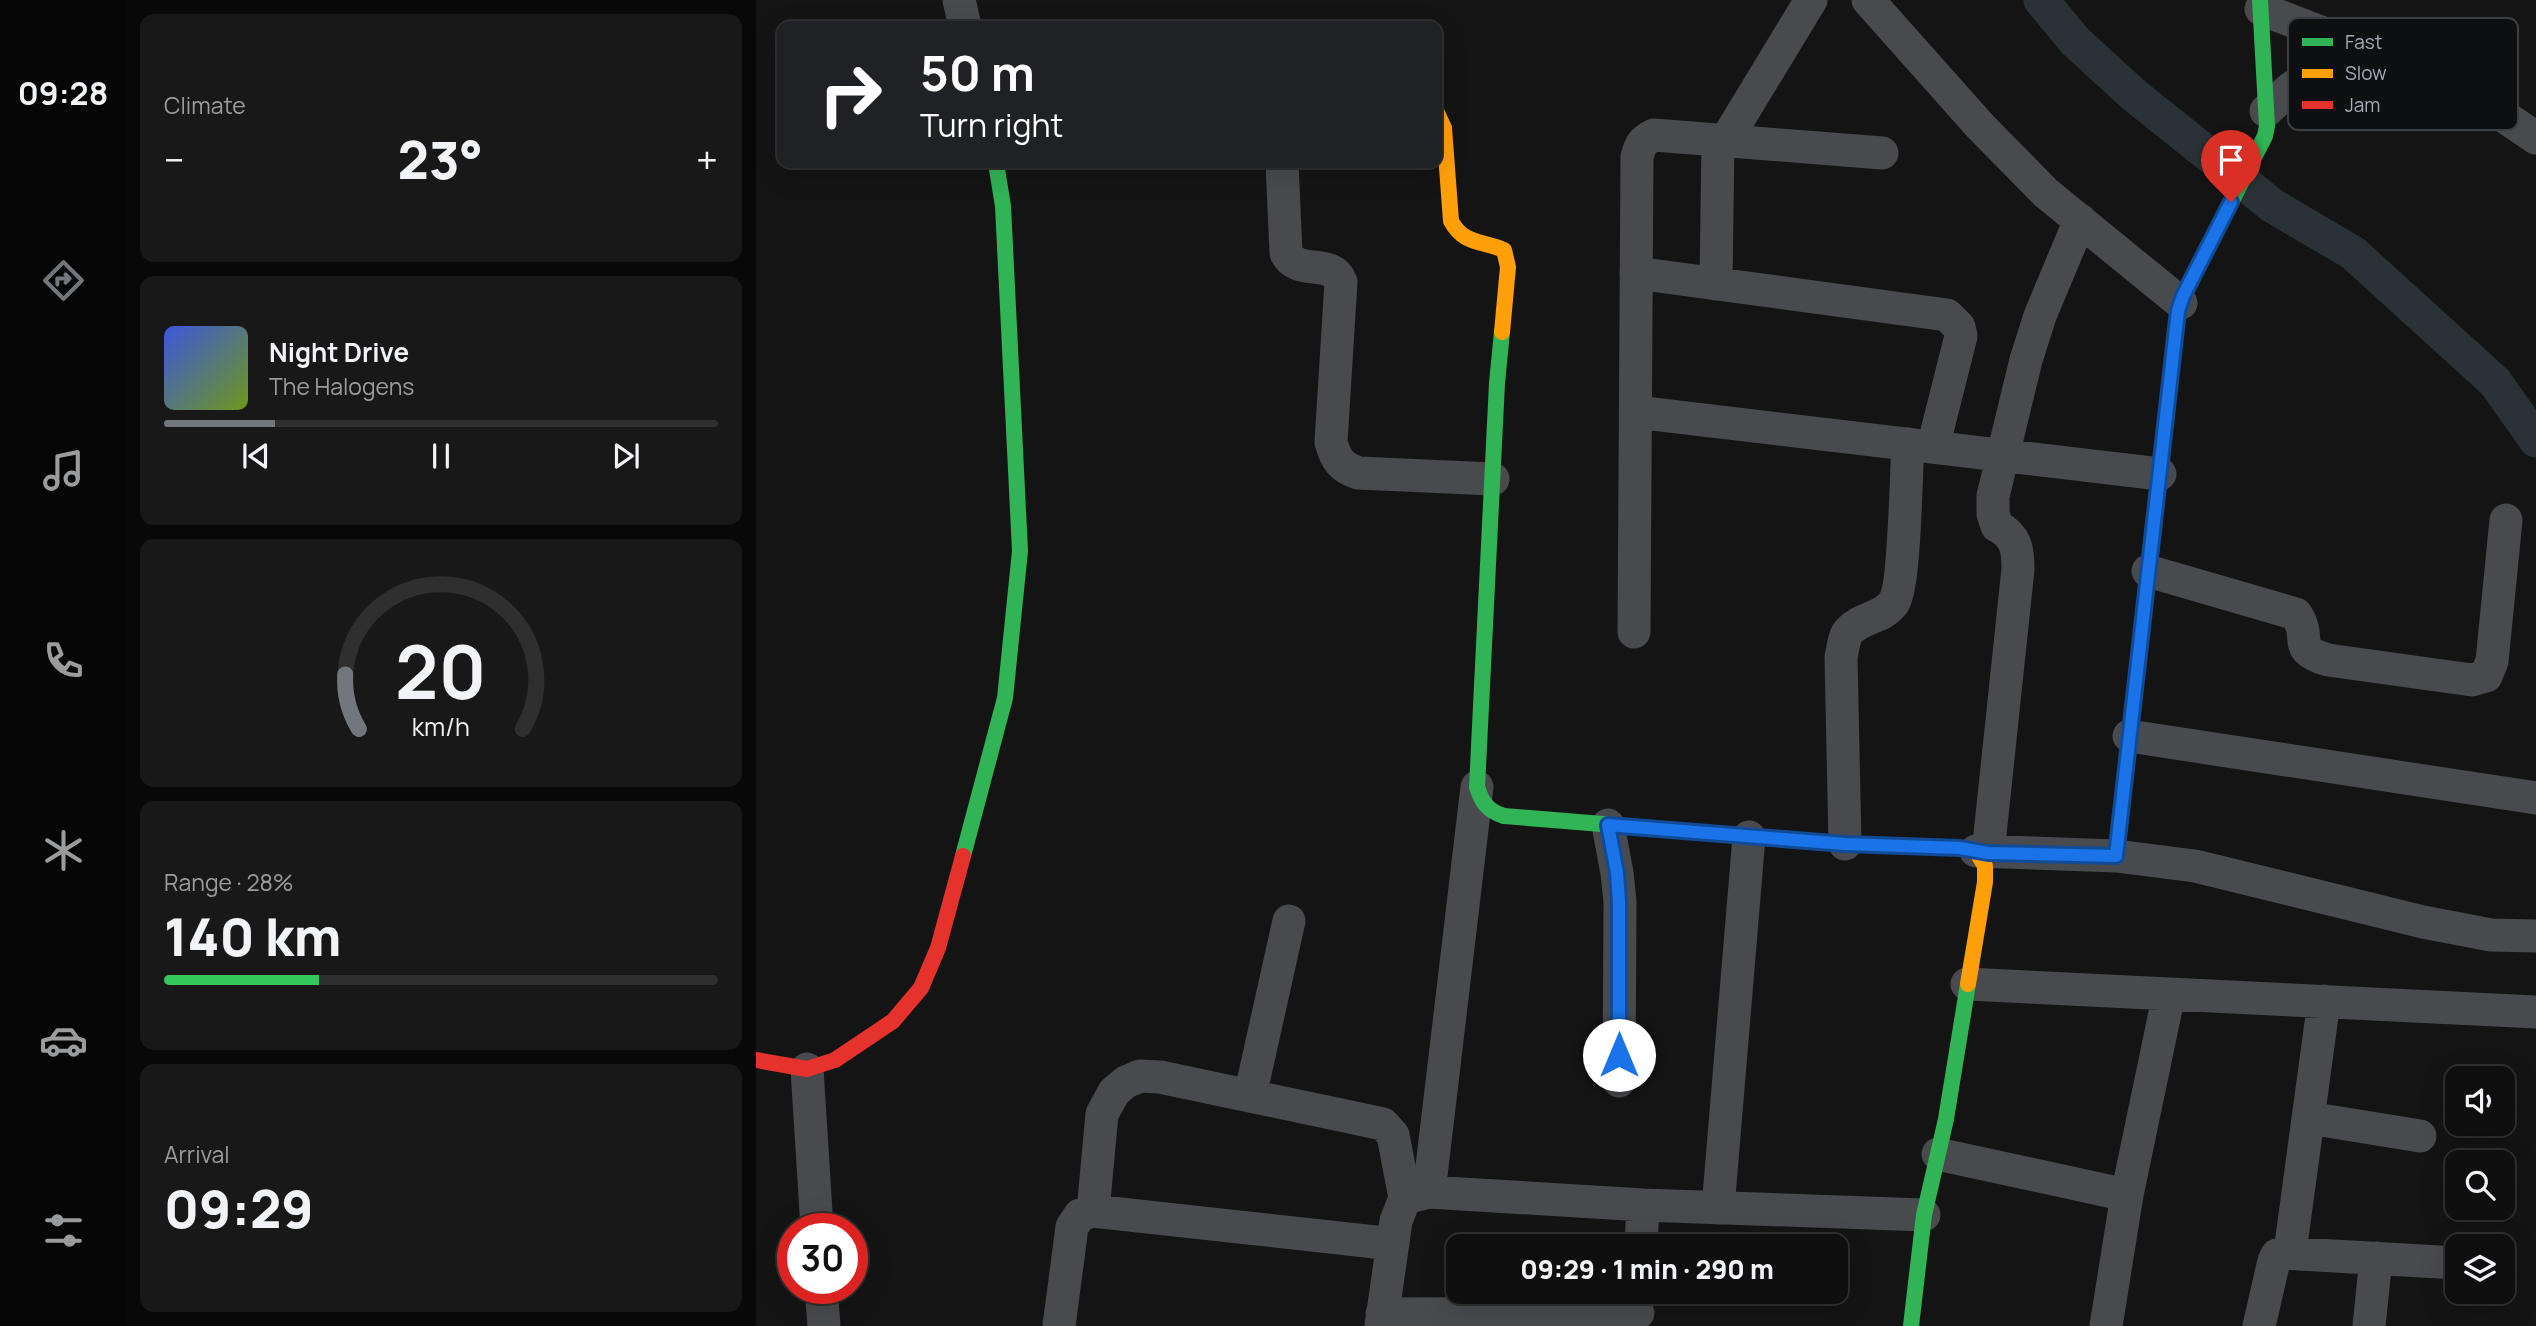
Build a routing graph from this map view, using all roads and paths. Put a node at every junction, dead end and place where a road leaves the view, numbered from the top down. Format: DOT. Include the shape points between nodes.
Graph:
graph roads {
  1 [pos="959,0"];
  2 [pos="1868,0"];
  3 [pos="2261,4"];
  4 [pos="1796,6"];
  5 [pos="2294,18"];
  6 [pos="964,21"];
  7 [pos="2288,91"];
  8 [pos="2266,111"];
  9 [pos="1442,124"];
  10 [pos="2518,126"];
  11 [pos="2536,138"];
  12 [pos="1722,140"];
  13 [pos="1882,153"];
  14 [pos="997,168"];
  15 [pos="1282,168"];
  16 [pos="2080,220"];
  17 [pos="1636,273"];
  18 [pos="1716,284"];
  19 [pos="2181,303"];
  20 [pos="1636,412"];
  21 [pos="1921,445"];
  22 [pos="2003,455"];
  23 [pos="2160,474"];
  24 [pos="1493,479"];
  25 [pos="2506,520"];
  26 [pos="2148,571"];
  27 [pos="1634,632"];
  28 [pos="2129,736"];
  29 [pos="1477,787"];
  30 [pos="2536,798"];
  31 [pos="1608,825"];
  32 [pos="1749,837"];
  33 [pos="1845,844"];
  34 [pos="1982,852"];
  35 [pos="2116,856"];
  36 [pos="1289,920"];
  37 [pos="2536,936"];
  38 [pos="1967,984"];
  39 [pos="2169,994"];
  40 [pos="2324,1001"];
  41 [pos="2536,1012"];
  42 [pos="756,1059"];
  43 [pos="807,1069"];
  44 [pos="1619,1081"];
  45 [pos="1250,1096"];
  46 [pos="2309,1118"];
  47 [pos="2420,1136"];
  48 [pos="1938,1154"];
  49 [pos="1417,1195"];
  50 [pos="2127,1195"];
  51 [pos="1643,1205"];
  52 [pos="1718,1208"];
  53 [pos="1093,1211"];
  54 [pos="816,1213"];
  55 [pos="1924,1215"];
  56 [pos="1642,1234"];
  57 [pos="1392,1244"];
  58 [pos="2290,1252"];
  59 [pos="2376,1258"];
  60 [pos="2445,1262"];
  61 [pos="822,1304"];
  62 [pos="1638,1310"];
  63 [pos="1510,1319"];
  64 [pos="1382,1320"];
  65 [pos="824,1326"];
  66 [pos="1059,1326"];
  67 [pos="1911,1326"];
  68 [pos="2106,1326"];
  69 [pos="2259,1326"];
  70 [pos="2368,1326"];
  1 -- 6 [label="street"];
  2 -- 16 [label="street" via="1981,127 2046,193"];
  3 -- 5 [label="street"];
  3 -- 8 [label="street"];
  4 -- 12 [label="street"];
  7 -- 8 [label="street"];
  8 -- 19 [label="street" via="2262,146"];
  9 -- 24 [label="street" via="1451,221 1457,235 1504,250 1507,267"];
  10 -- 11 [label="street"];
  12 -- 13 [label="street"];
  12 -- 17 [label="street" via="1654,135 1640,145"];
  12 -- 18 [label="street"];
  14 -- 43 [label="street" via="1003,206 1020,551 1005,698 938,948 921,988 893,1021 835,1060"];
  15 -- 24 [label="street" via="1286,253 1298,265 1330,269 1341,282 1331,442 1335,457 1344,468 1358,473"];
  16 -- 19 [label="street"];
  16 -- 22 [label="street" via="2040,316"];
  17 -- 18 [label="street"];
  17 -- 20 [label="street"];
  18 -- 21 [label="street" via="1954,319 1961,337"];
  19 -- 23 [label="street"];
  20 -- 21 [label="street"];
  20 -- 27 [label="street"];
  21 -- 22 [label="street"];
  21 -- 33 [label="street" via="1895,601 1885,612 1847,632 1841,656"];
  22 -- 23 [label="street"];
  22 -- 34 [label="street" via="1993,514 1997,526 2009,532 2017,547 2018,569"];
  23 -- 26 [label="street"];
  24 -- 29 [label="street"];
  25 -- 26 [label="street" via="2491,661 2486,676 2472,680 2311,655 2296,614"];
  26 -- 28 [label="street"];
  28 -- 30 [label="street"];
  28 -- 35 [label="street"];
  29 -- 31 [label="street" via="1488,812"];
  29 -- 49 [label="street"];
  31 -- 32 [label="street"];
  31 -- 44 [label="street" via="1619,902"];
  32 -- 33 [label="street"];
  32 -- 52 [label="street"];
  33 -- 34 [label="street"];
  34 -- 35 [label="street"];
  34 -- 38 [label="street" via="1985,882"];
  35 -- 37 [label="street" via="2195,866 2491,935"];
  36 -- 45 [label="street"];
  38 -- 39 [label="street"];
  38 -- 48 [label="street"];
  39 -- 40 [label="street"];
  39 -- 50 [label="street"];
  40 -- 41 [label="street"];
  40 -- 46 [label="street"];
  42 -- 43 [label="street"];
  43 -- 54 [label="street"];
  45 -- 49 [label="street" via="1383,1124 1393,1135"];
  45 -- 53 [label="street" via="1160,1077 1140,1076 1126,1082 1114,1092 1102,1114"];
  46 -- 47 [label="street"];
  46 -- 58 [label="street"];
  48 -- 50 [label="street"];
  48 -- 55 [label="street"];
  49 -- 51 [label="street"];
  49 -- 57 [label="street" via="1395,1221"];
  50 -- 68 [label="street"];
  51 -- 52 [label="street"];
  51 -- 56 [label="street"];
  52 -- 55 [label="street"];
  53 -- 57 [label="street"];
  53 -- 66 [label="street" via="1080,1215 1072,1227"];
  55 -- 67 [label="street"];
  57 -- 64 [label="street"];
  58 -- 59 [label="street"];
  58 -- 69 [label="street" via="2277,1255 2274,1261"];
  59 -- 60 [label="street"];
  59 -- 70 [label="street"];
  61 -- 65 [label="street"];
  62 -- 63 [label="street"];
  63 -- 64 [label="street"];
}
